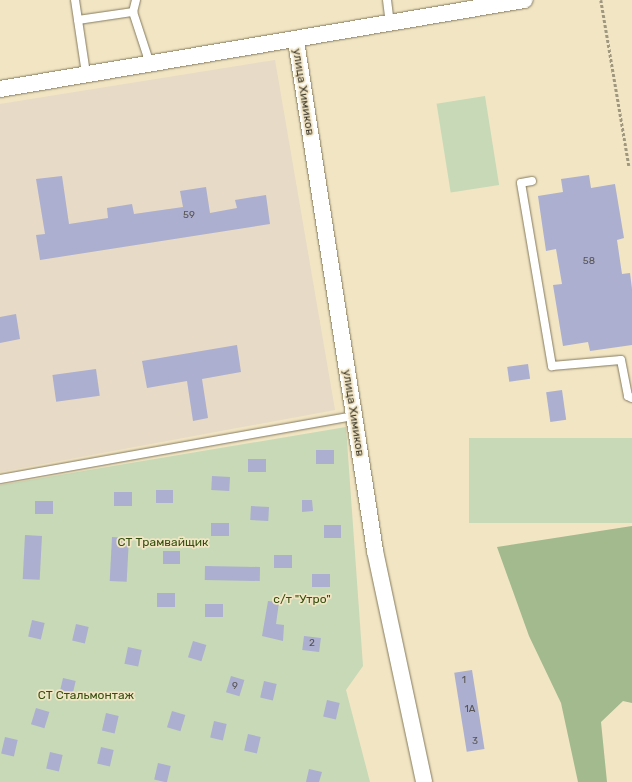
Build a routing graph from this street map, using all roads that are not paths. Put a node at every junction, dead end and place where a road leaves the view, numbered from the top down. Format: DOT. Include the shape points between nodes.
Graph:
graph roads {
  1 [pos="75,0"];
  2 [pos="136,0"];
  3 [pos="387,0"];
  4 [pos="524,0"];
  5 [pos="133,12"];
  6 [pos="78,20"];
  7 [pos="390,23"];
  8 [pos="296,41"];
  9 [pos="150,64"];
  10 [pos="86,74"];
  11 [pos="0,89"];
  12 [pos="532,181"];
  13 [pos="632,398"];
  14 [pos="354,416"];
  15 [pos="0,479"];
  16 [pos="424,782"];
  1 -- 6 [label="lane"];
  2 -- 5 [label="lane"];
  3 -- 7 [label="lane"];
  4 -- 7 [label="street"];
  5 -- 6 [label="lane"];
  5 -- 9 [label="lane"];
  6 -- 10 [label="lane"];
  7 -- 8 [label="street"];
  8 -- 9 [label="street"];
  8 -- 14 [label="street, улица Химиков"];
  9 -- 10 [label="street"];
  10 -- 11 [label="street"];
  12 -- 13 [label="lane" via="521,183 552,366 621,360 628,396"];
  14 -- 15 [label="lane"];
  14 -- 16 [label="street, улица Химиков" via="375,550"];
}
